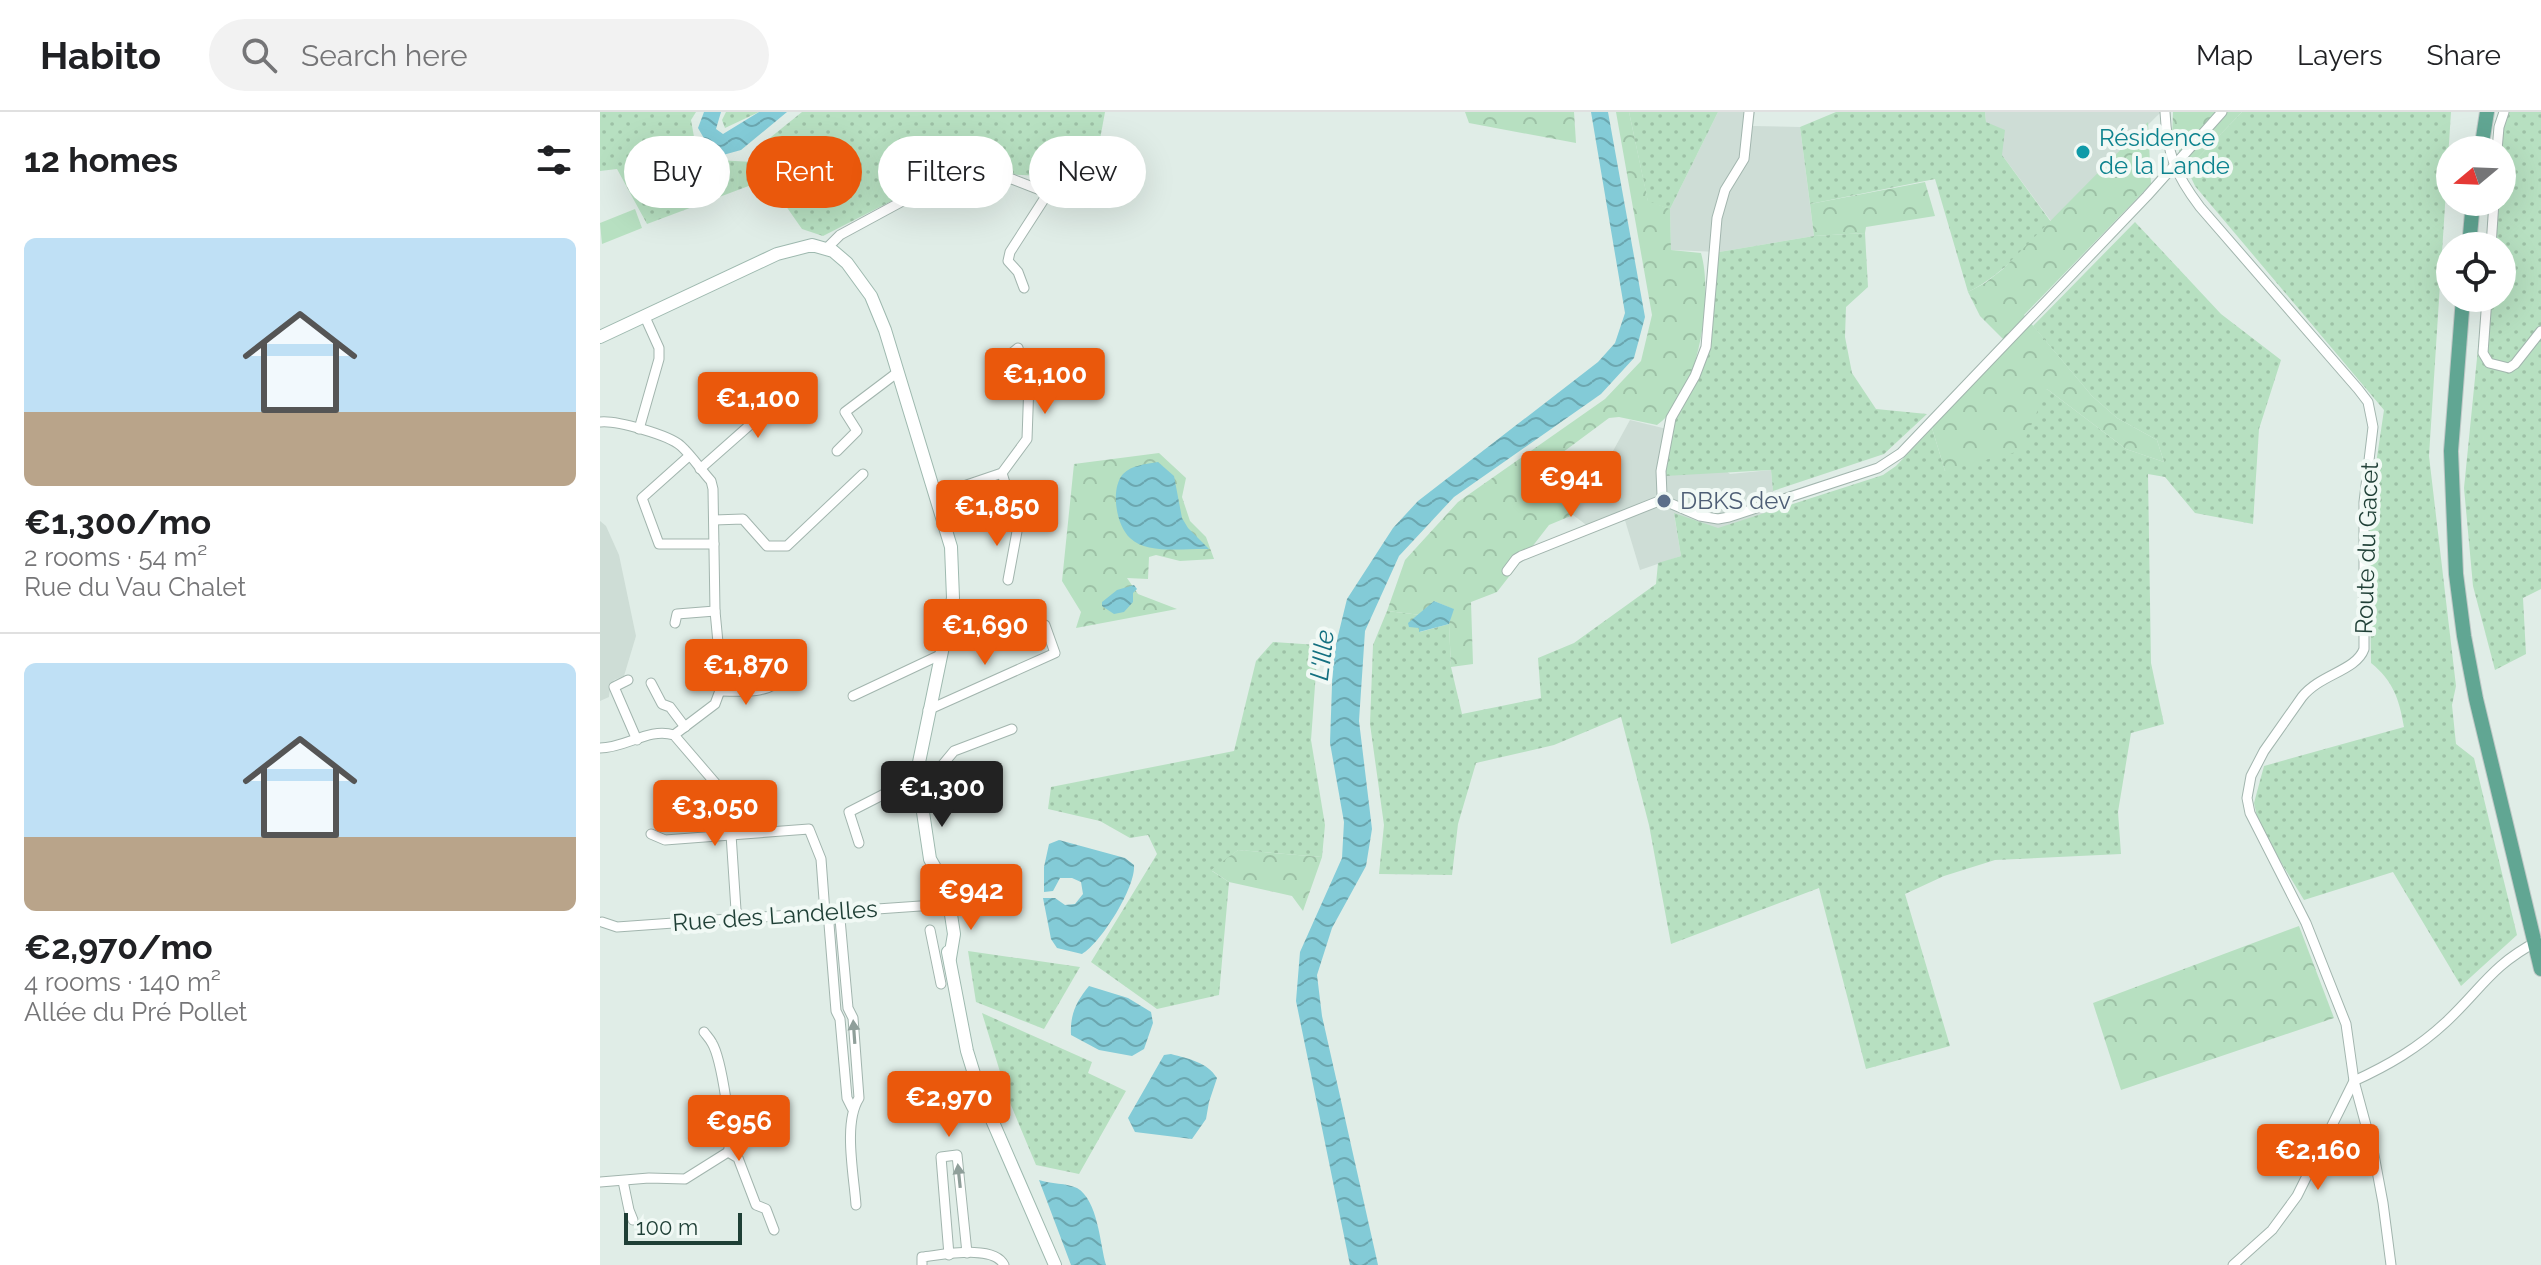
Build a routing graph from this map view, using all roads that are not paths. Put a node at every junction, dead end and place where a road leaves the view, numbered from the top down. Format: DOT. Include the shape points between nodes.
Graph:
graph roads {
  1 [pos="1749,112"];
  2 [pos="2165,112"];
  3 [pos="2222,112"];
  4 [pos="2478,112"];
  5 [pos="2487,112"];
  6 [pos="2504,112"];
  7 [pos="2479,136"];
  8 [pos="2482,136"];
  9 [pos="2498,136"];
  10 [pos="2173,164"];
  11 [pos="827,248"];
  12 [pos="1024,288"];
  13 [pos="2462,312"];
  14 [pos="2486,312"];
  15 [pos="645,317"];
  16 [pos="2541,331"];
  17 [pos="600,337"];
  18 [pos="1002,361"];
  19 [pos="898,372"];
  20 [pos="786,393"];
  21 [pos="600,422"];
  22 [pos="639,429"];
  23 [pos="837,451"];
  24 [pos="689,456"];
  25 [pos="700,469"];
  26 [pos="1002,473"];
  27 [pos="863,474"];
  28 [pos="937,495"];
  29 [pos="1664,499"];
  30 [pos="714,520"];
  31 [pos="714,544"];
  32 [pos="1507,571"];
  33 [pos="1008,580"];
  34 [pos="715,611"];
  35 [pos="675,623"];
  36 [pos="1045,625"];
  37 [pos="940,655"];
  38 [pos="628,680"];
  39 [pos="651,683"];
  40 [pos="765,687"];
  41 [pos="721,691"];
  42 [pos="853,696"];
  43 [pos="928,710"];
  44 [pos="685,727"];
  45 [pos="1012,729"];
  46 [pos="674,735"];
  47 [pos="637,740"];
  48 [pos="600,748"];
  49 [pos="917,778"];
  50 [pos="651,834"];
  51 [pos="731,834"];
  52 [pos="859,843"];
  53 [pos="945,904"];
  54 [pos="830,913"];
  55 [pos="739,915"];
  56 [pos="602,922"];
  57 [pos="930,930"];
  58 [pos="2538,941"];
  59 [pos="950,958"];
  60 [pos="937,963"];
  61 [pos="2541,969"];
  62 [pos="941,984"];
  63 [pos="848,1008"];
  64 [pos="836,1011"];
  65 [pos="704,1032"];
  66 [pos="2354,1081"];
  67 [pos="852,1108"];
  68 [pos="728,1152"];
  69 [pos="623,1181"];
  70 [pos="600,1182"];
  71 [pos="856,1205"];
  72 [pos="633,1220"];
  73 [pos="774,1230"];
  74 [pos="967,1253"];
  75 [pos="949,1255"];
  76 [pos="922,1265"];
  77 [pos="1004,1265"];
  78 [pos="1055,1265"];
  79 [pos="2233,1265"];
  80 [pos="2391,1265"];
  1 -- 29 [label="street" via="1744,159 1718,212 1706,347 1667,428 1661,471"];
  2 -- 10 [label="street, Route du Gacet"];
  3 -- 10 [label="street"];
  4 -- 7 [label="main road"];
  5 -- 8 [label="main road"];
  6 -- 9 [label="street"];
  10 -- 29 [label="street" via="1890,461 1718,519"];
  10 -- 66 [label="street, Route du Gacet" via="2200,207 2358,389 2372,414 2364,502 2364,649 2355,664 2309,687 2257,764 2247,798 2255,827 2306,923 2346,1024"];
  11 -- 12 [label="street" via="840,235 923,192 1020,180 1048,193 1010,252 1008,261"];
  11 -- 15 [label="street" via="807,246 777,254"];
  11 -- 19 [label="street" via="847,263 871,296"];
  13 -- 58 [label="main road" via="2451,451 2456,574 2476,699"];
  14 -- 16 [label="street" via="2483,353 2489,363 2509,368"];
  15 -- 17 [label="street"];
  15 -- 22 [label="street" via="659,354"];
  18 -- 26 [label="street" via="1018,348 1029,389 1028,436"];
  19 -- 23 [label="street" via="845,412 857,431"];
  19 -- 28 [label="street"];
  20 -- 25 [label="street"];
  21 -- 22 [label="street"];
  22 -- 24 [label="street" via="679,444"];
  24 -- 25 [label="street"];
  24 -- 31 [label="street" via="642,498 659,544"];
  25 -- 30 [label="street" via="711,481"];
  26 -- 28 [label="street"];
  26 -- 33 [label="street" via="1018,526"];
  27 -- 30 [label="street" via="787,546 767,546 743,519"];
  28 -- 37 [label="street" via="954,578"];
  29 -- 32 [label="street" via="1521,556"];
  30 -- 31 [label="street"];
  31 -- 34 [label="street"];
  34 -- 35 [label="street" via="677,614"];
  34 -- 41 [label="street"];
  36 -- 43 [label="street" via="1055,653"];
  37 -- 42 [label="street"];
  37 -- 43 [label="street"];
  38 -- 47 [label="street" via="614,687"];
  39 -- 44 [label="street" via="662,704"];
  40 -- 41 [label="street"];
  41 -- 44 [label="street" via="715,704"];
  43 -- 49 [label="street"];
  44 -- 46 [label="street"];
  45 -- 49 [label="street" via="954,751 939,769"];
  46 -- 47 [label="street" via="654,733"];
  46 -- 51 [label="street" via="727,797"];
  47 -- 48 [label="street"];
  49 -- 52 [label="street" via="849,812"];
  49 -- 53 [label="street" via="928,849 947,889"];
  50 -- 51 [label="street" via="665,840"];
  51 -- 54 [label="street" via="809,829 821,859"];
  51 -- 55 [label="street"];
  53 -- 54 [label="street, Rue des Landelles"];
  53 -- 59 [label="street" via="954,934"];
  54 -- 55 [label="street, Rue des Landelles"];
  54 -- 63 [label="street" via="840,919"];
  54 -- 64 [label="street"];
  55 -- 56 [label="street, Rue des Landelles" via="617,927"];
  57 -- 60 [label="street"];
  58 -- 61 [label="main road"];
  58 -- 66 [label="street" via="2501,963 2424,1042"];
  59 -- 60 [label="street"];
  59 -- 78 [label="street" via="979,1090"];
  60 -- 62 [label="street"];
  63 -- 64 [label="street"];
  67 -- 63 [label="street, one-way" via="859,1098"];
  64 -- 67 [label="street"];
  65 -- 68 [label="street" via="713,1044 726,1100"];
  66 -- 79 [label="street" via="2297,1196 2272,1230"];
  66 -- 80 [label="street, Route du Gacet" via="2376,1167"];
  67 -- 71 [label="street"];
  68 -- 69 [label="street" via="685,1179"];
  68 -- 73 [label="street" via="738,1158 756,1205 766,1209"];
  69 -- 70 [label="street"];
  69 -- 72 [label="street"];
  74 -- 75 [label="street"];
  74 -- 75 [label="street, one-way" via="957,1155 941,1157"];
  74 -- 77 [label="street" via="992,1253"];
  75 -- 76 [label="street" via="922,1257"];
}
